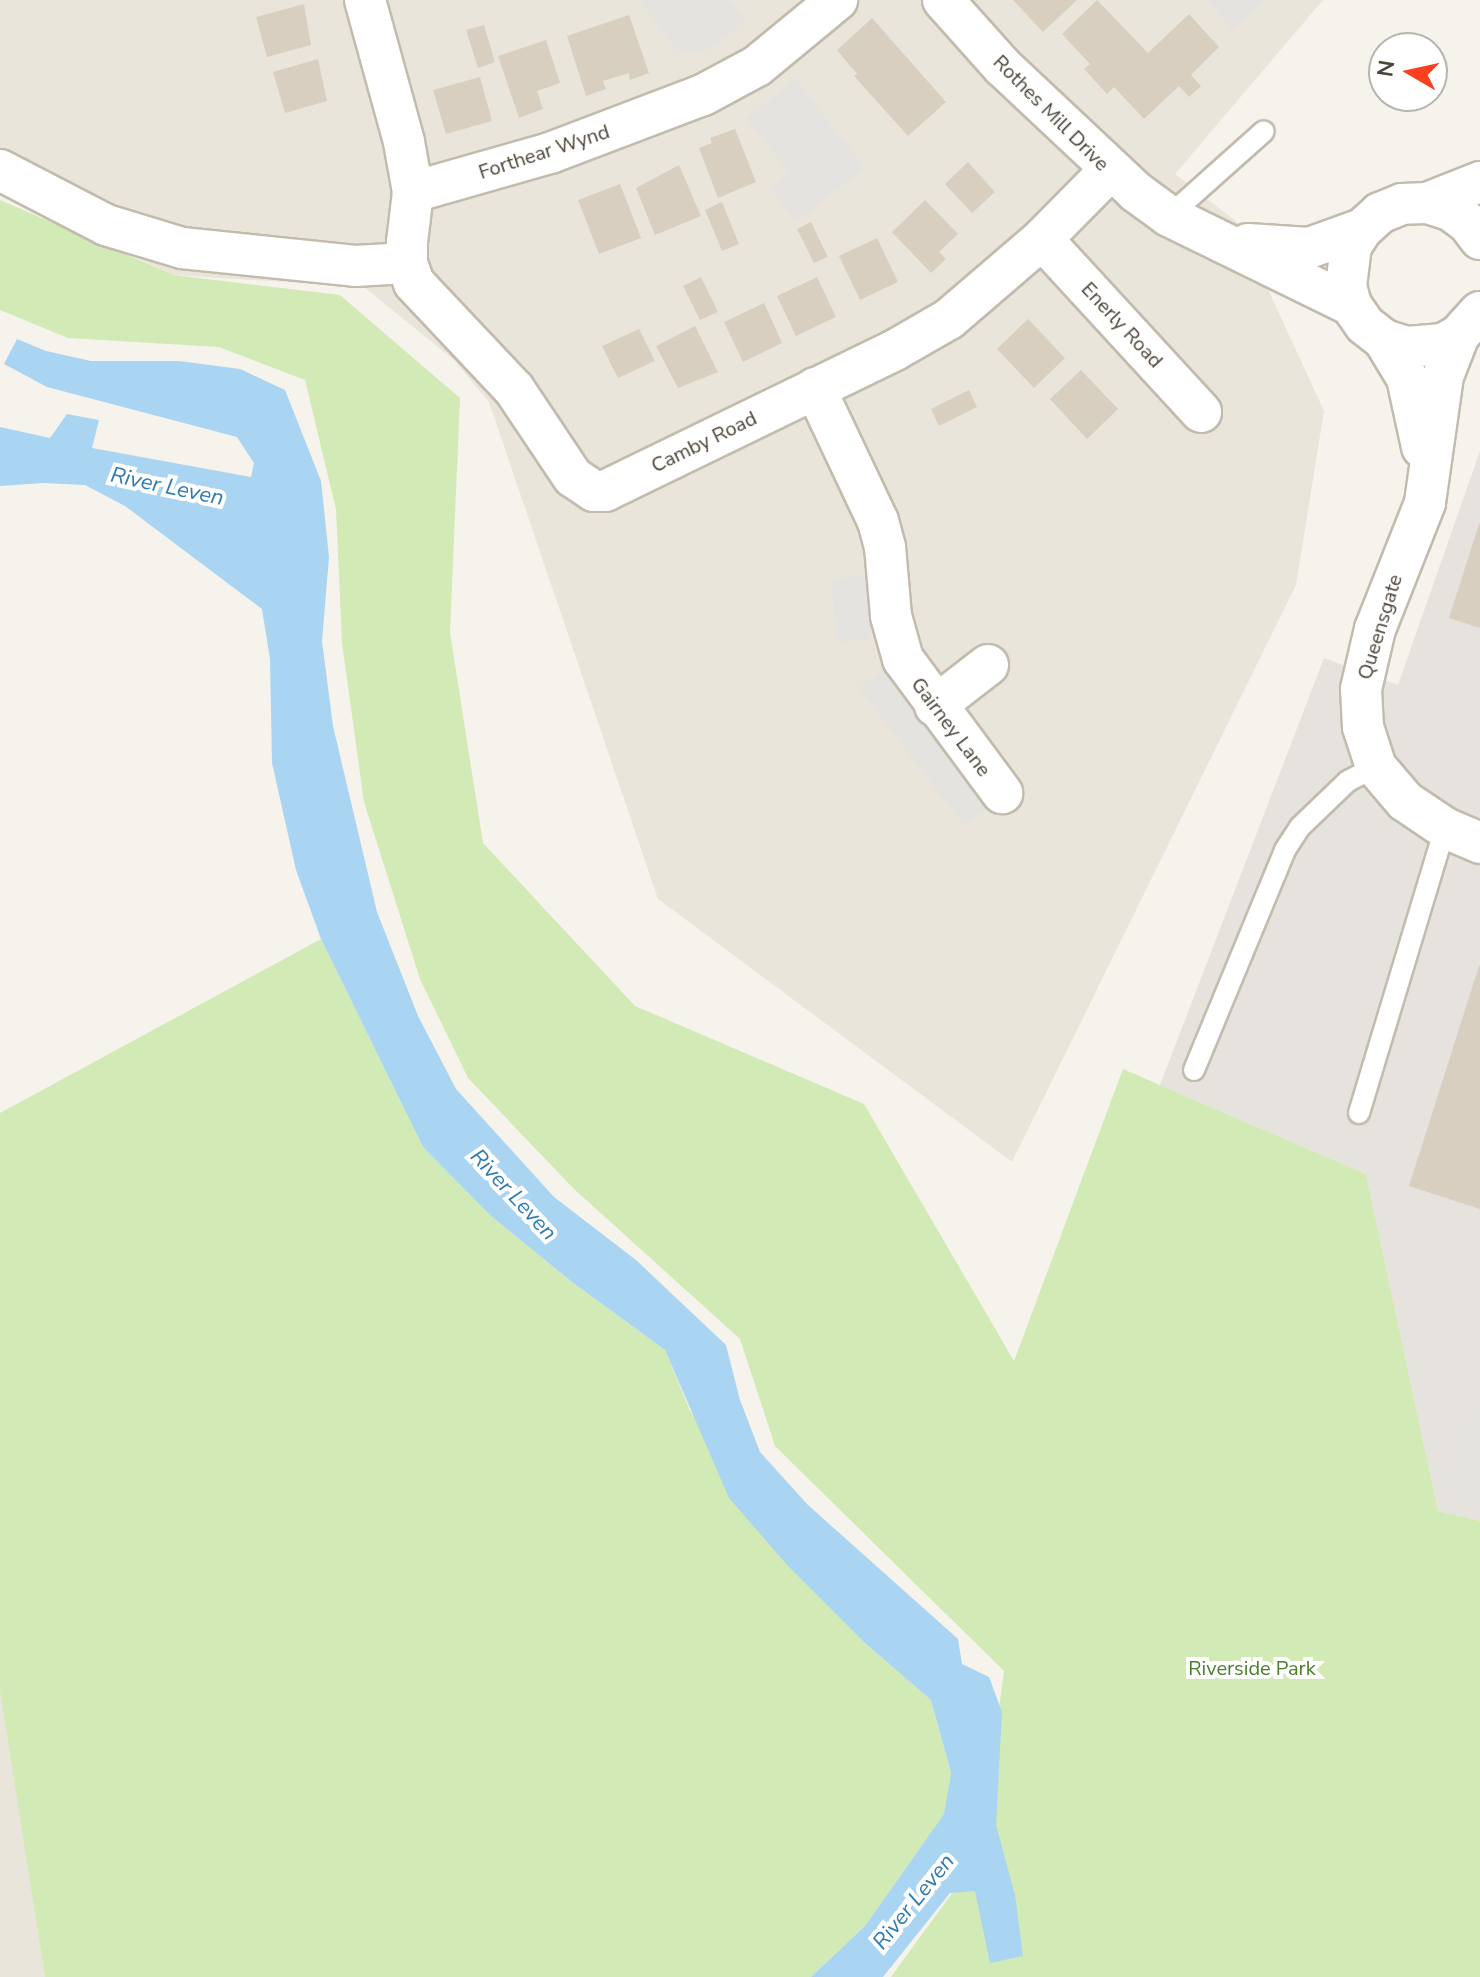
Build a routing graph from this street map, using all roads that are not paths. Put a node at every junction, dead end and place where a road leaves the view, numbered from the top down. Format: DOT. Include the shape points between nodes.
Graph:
graph roads {
  1 [pos="365,0"];
  2 [pos="837,0"];
  3 [pos="943,0"];
  4 [pos="1264,131"];
  5 [pos="0,170"];
  6 [pos="1109,171"];
  7 [pos="1480,182"];
  8 [pos="413,192"];
  9 [pos="1427,203"];
  10 [pos="1169,216"];
  11 [pos="1362,229"];
  12 [pos="1042,239"];
  13 [pos="1480,239"];
  14 [pos="1228,243"];
  15 [pos="407,263"];
  16 [pos="1351,305"];
  17 [pos="1470,324"];
  18 [pos="1384,340"];
  19 [pos="815,388"];
  20 [pos="1201,412"];
  21 [pos="1425,503"];
  22 [pos="988,665"];
  23 [pos="935,706"];
  24 [pos="1376,767"];
  25 [pos="1002,793"];
  26 [pos="1462,836"];
  27 [pos="1194,1070"];
  28 [pos="1359,1113"];
  1 -- 8 [label="street"];
  2 -- 8 [label="street, Forthear Wynd" via="757,66 703,95 550,153"];
  3 -- 6 [label="street, Rothes Mill Drive"];
  4 -- 10 [label="lane"];
  5 -- 15 [label="street" via="106,225 182,248 355,266"];
  6 -- 10 [label="street, Rothes Mill Drive"];
  6 -- 12 [label="street, Camby Road"];
  7 -- 9 [label="street"];
  8 -- 15 [label="street"];
  9 -- 11 [label="street" via="1402,204 1380,213"];
  9 -- 13 [label="street" via="1450,210"];
  10 -- 14 [label="street, Rothes Mill Drive"];
  11 -- 14 [label="street" via="1309,248"];
  11 -- 16 [label="street" via="1346,266"];
  12 -- 19 [label="street, Camby Road" via="949,319"];
  12 -- 20 [label="street, Enerly Road"];
  14 -- 16 [label="street, Rothes Mill Drive"];
  15 -- 19 [label="street, Camby Road" via="429,302 491,363 573,477 594,491 605,491"];
  16 -- 18 [label="street, Queensgate"];
  17 -- 18 [label="street, Queensgate" via="1425,348"];
  17 -- 21 [label="street, Queensgate" via="1443,376"];
  18 -- 21 [label="street, Queensgate" via="1407,378 1415,407"];
  19 -- 23 [label="street, Gairney Lane" via="878,521 891,616 903,659"];
  21 -- 24 [label="street, Queensgate" via="1375,629 1361,689 1363,727"];
  22 -- 23 [label="street"];
  23 -- 25 [label="street, Gairney Lane"];
  24 -- 26 [label="street, Queensgate" via="1405,801"];
  24 -- 27 [label="lane" via="1348,781 1300,827 1285,850"];
  26 -- 28 [label="lane"];
}
